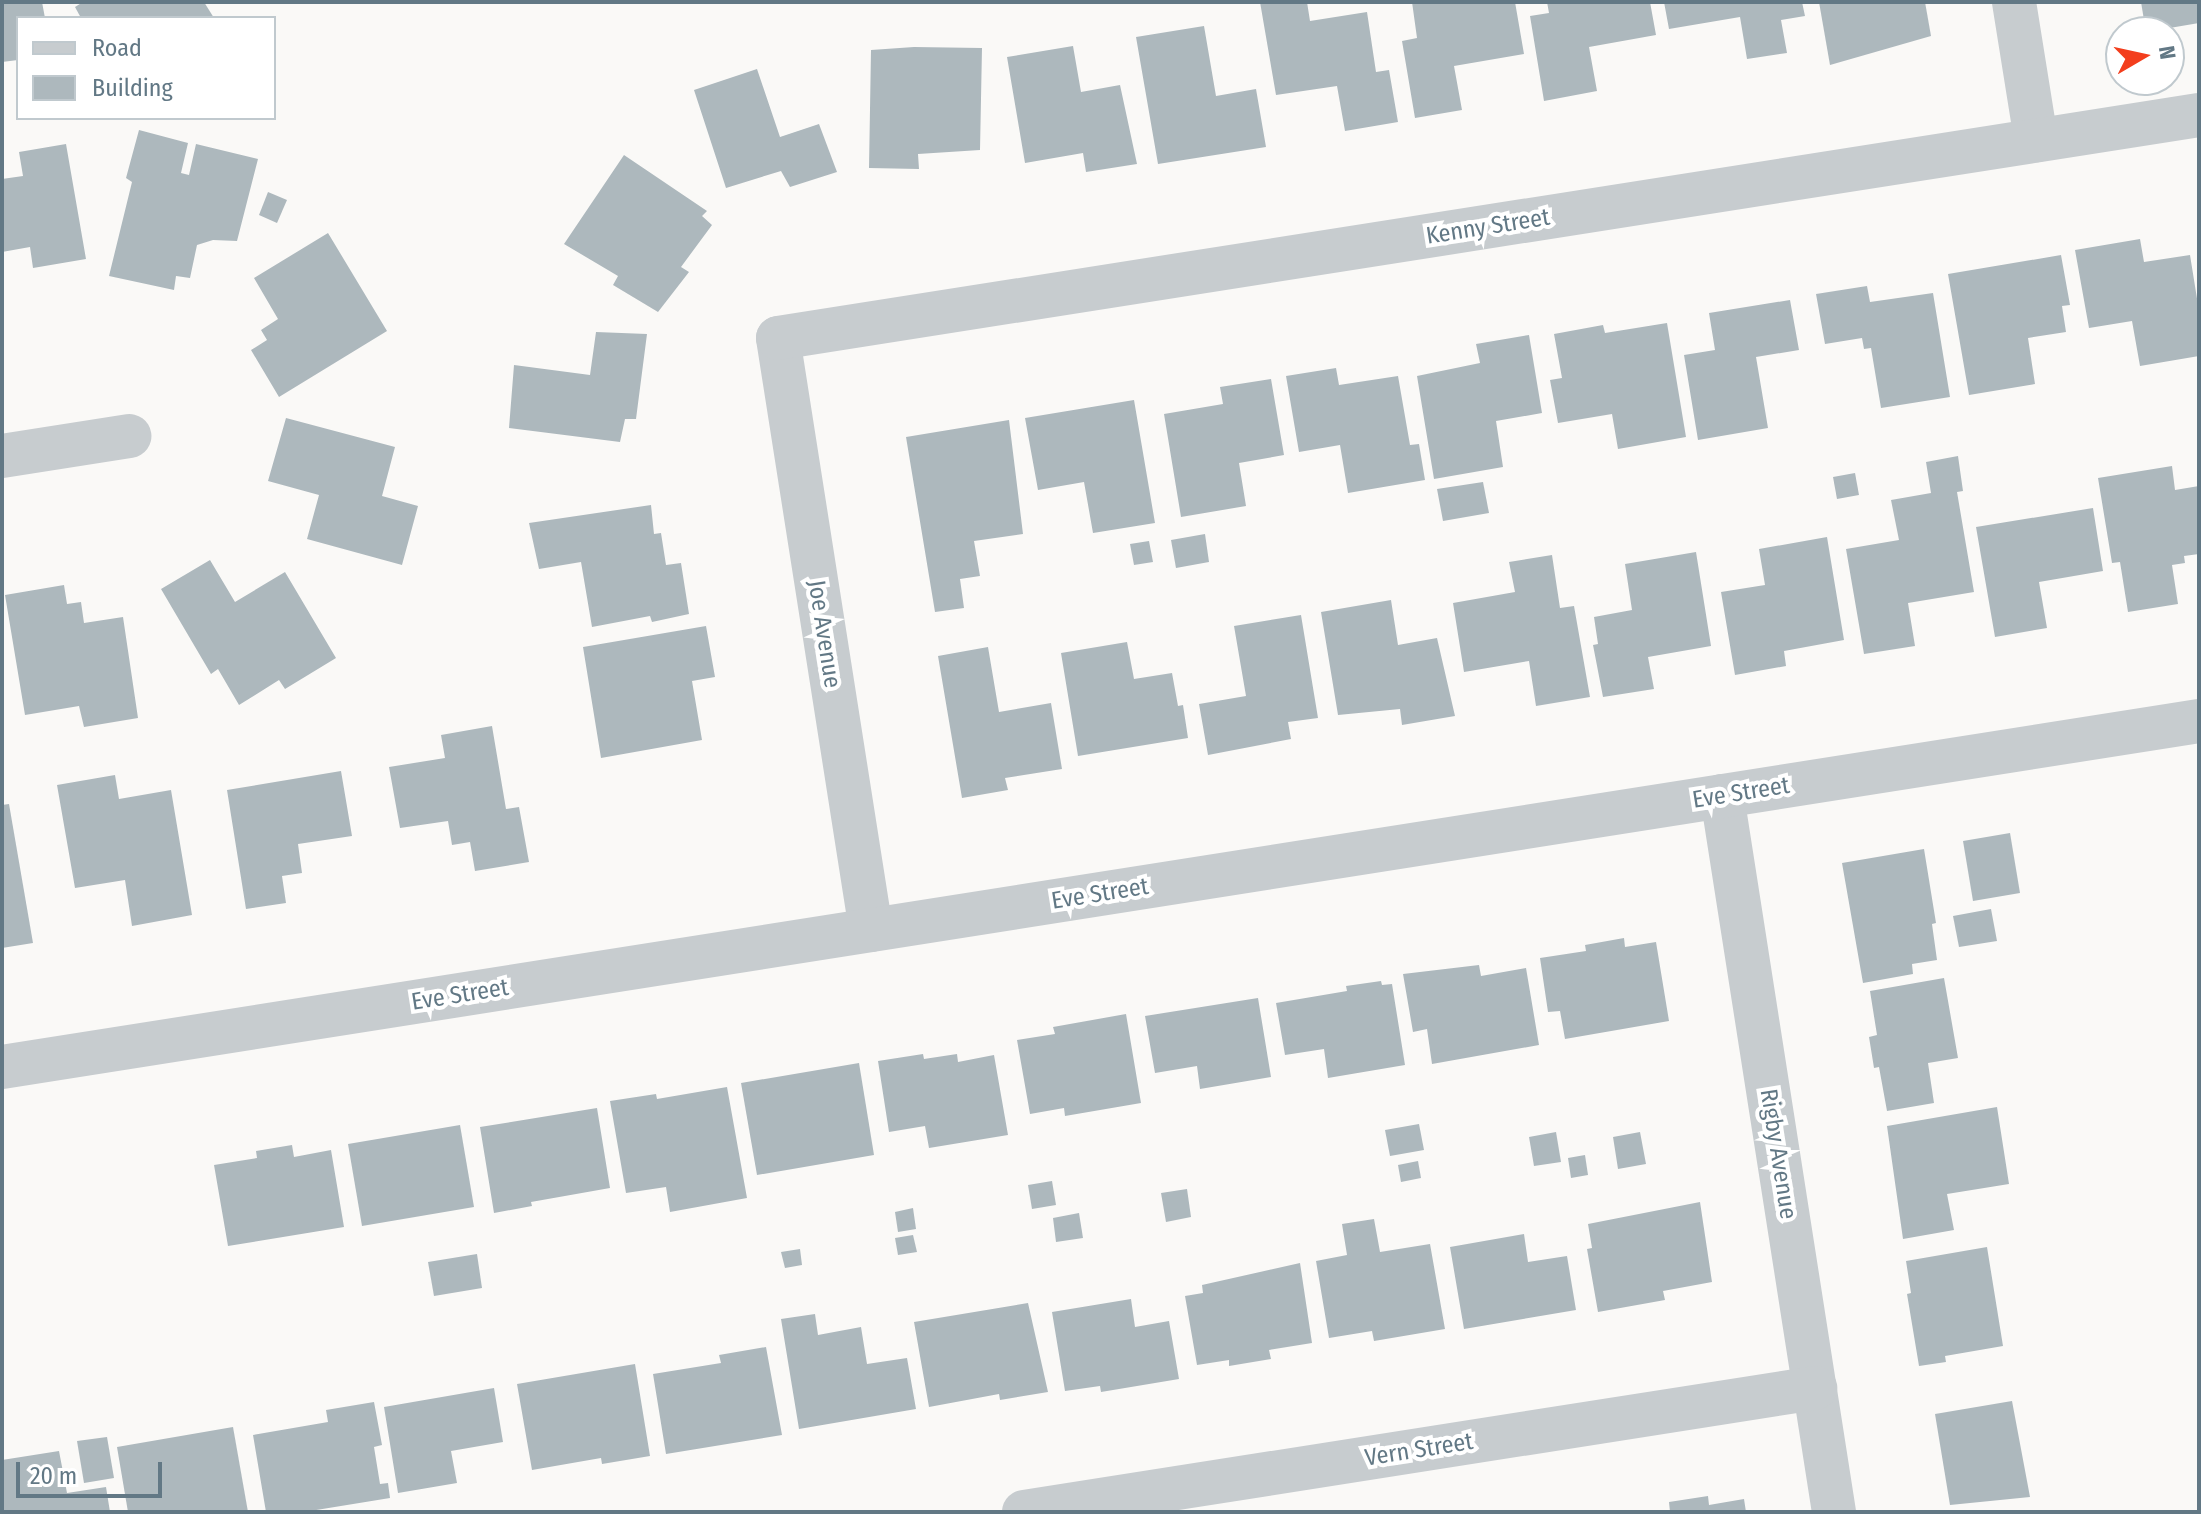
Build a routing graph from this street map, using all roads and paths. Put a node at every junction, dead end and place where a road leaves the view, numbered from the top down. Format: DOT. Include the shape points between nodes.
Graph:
graph roads {
  1 [pos="2014,2"];
  2 [pos="2199,115"];
  3 [pos="2036,140"];
  4 [pos="778,338"];
  5 [pos="129,436"];
  6 [pos="2,456"];
  7 [pos="2199,721"];
  8 [pos="1722,796"];
  9 [pos="871,930"];
  10 [pos="2,1067"];
  11 [pos="1815,1388"];
  12 [pos="1024,1512"];
  13 [pos="1834,1512"];
  1 -- 3 [label="street"];
  2 -- 3 [label="street, Kenny Street"];
  3 -- 4 [label="street, Kenny Street"];
  4 -- 9 [label="street, Joe Avenue"];
  5 -- 6 [label="street"];
  7 -- 8 [label="street, Eve Street"];
  8 -- 9 [label="street, Eve Street"];
  8 -- 11 [label="street, Rigby Avenue"];
  9 -- 10 [label="street, Eve Street"];
  11 -- 12 [label="street, Vern Street"];
  11 -- 13 [label="street, Rigby Avenue"];
}
